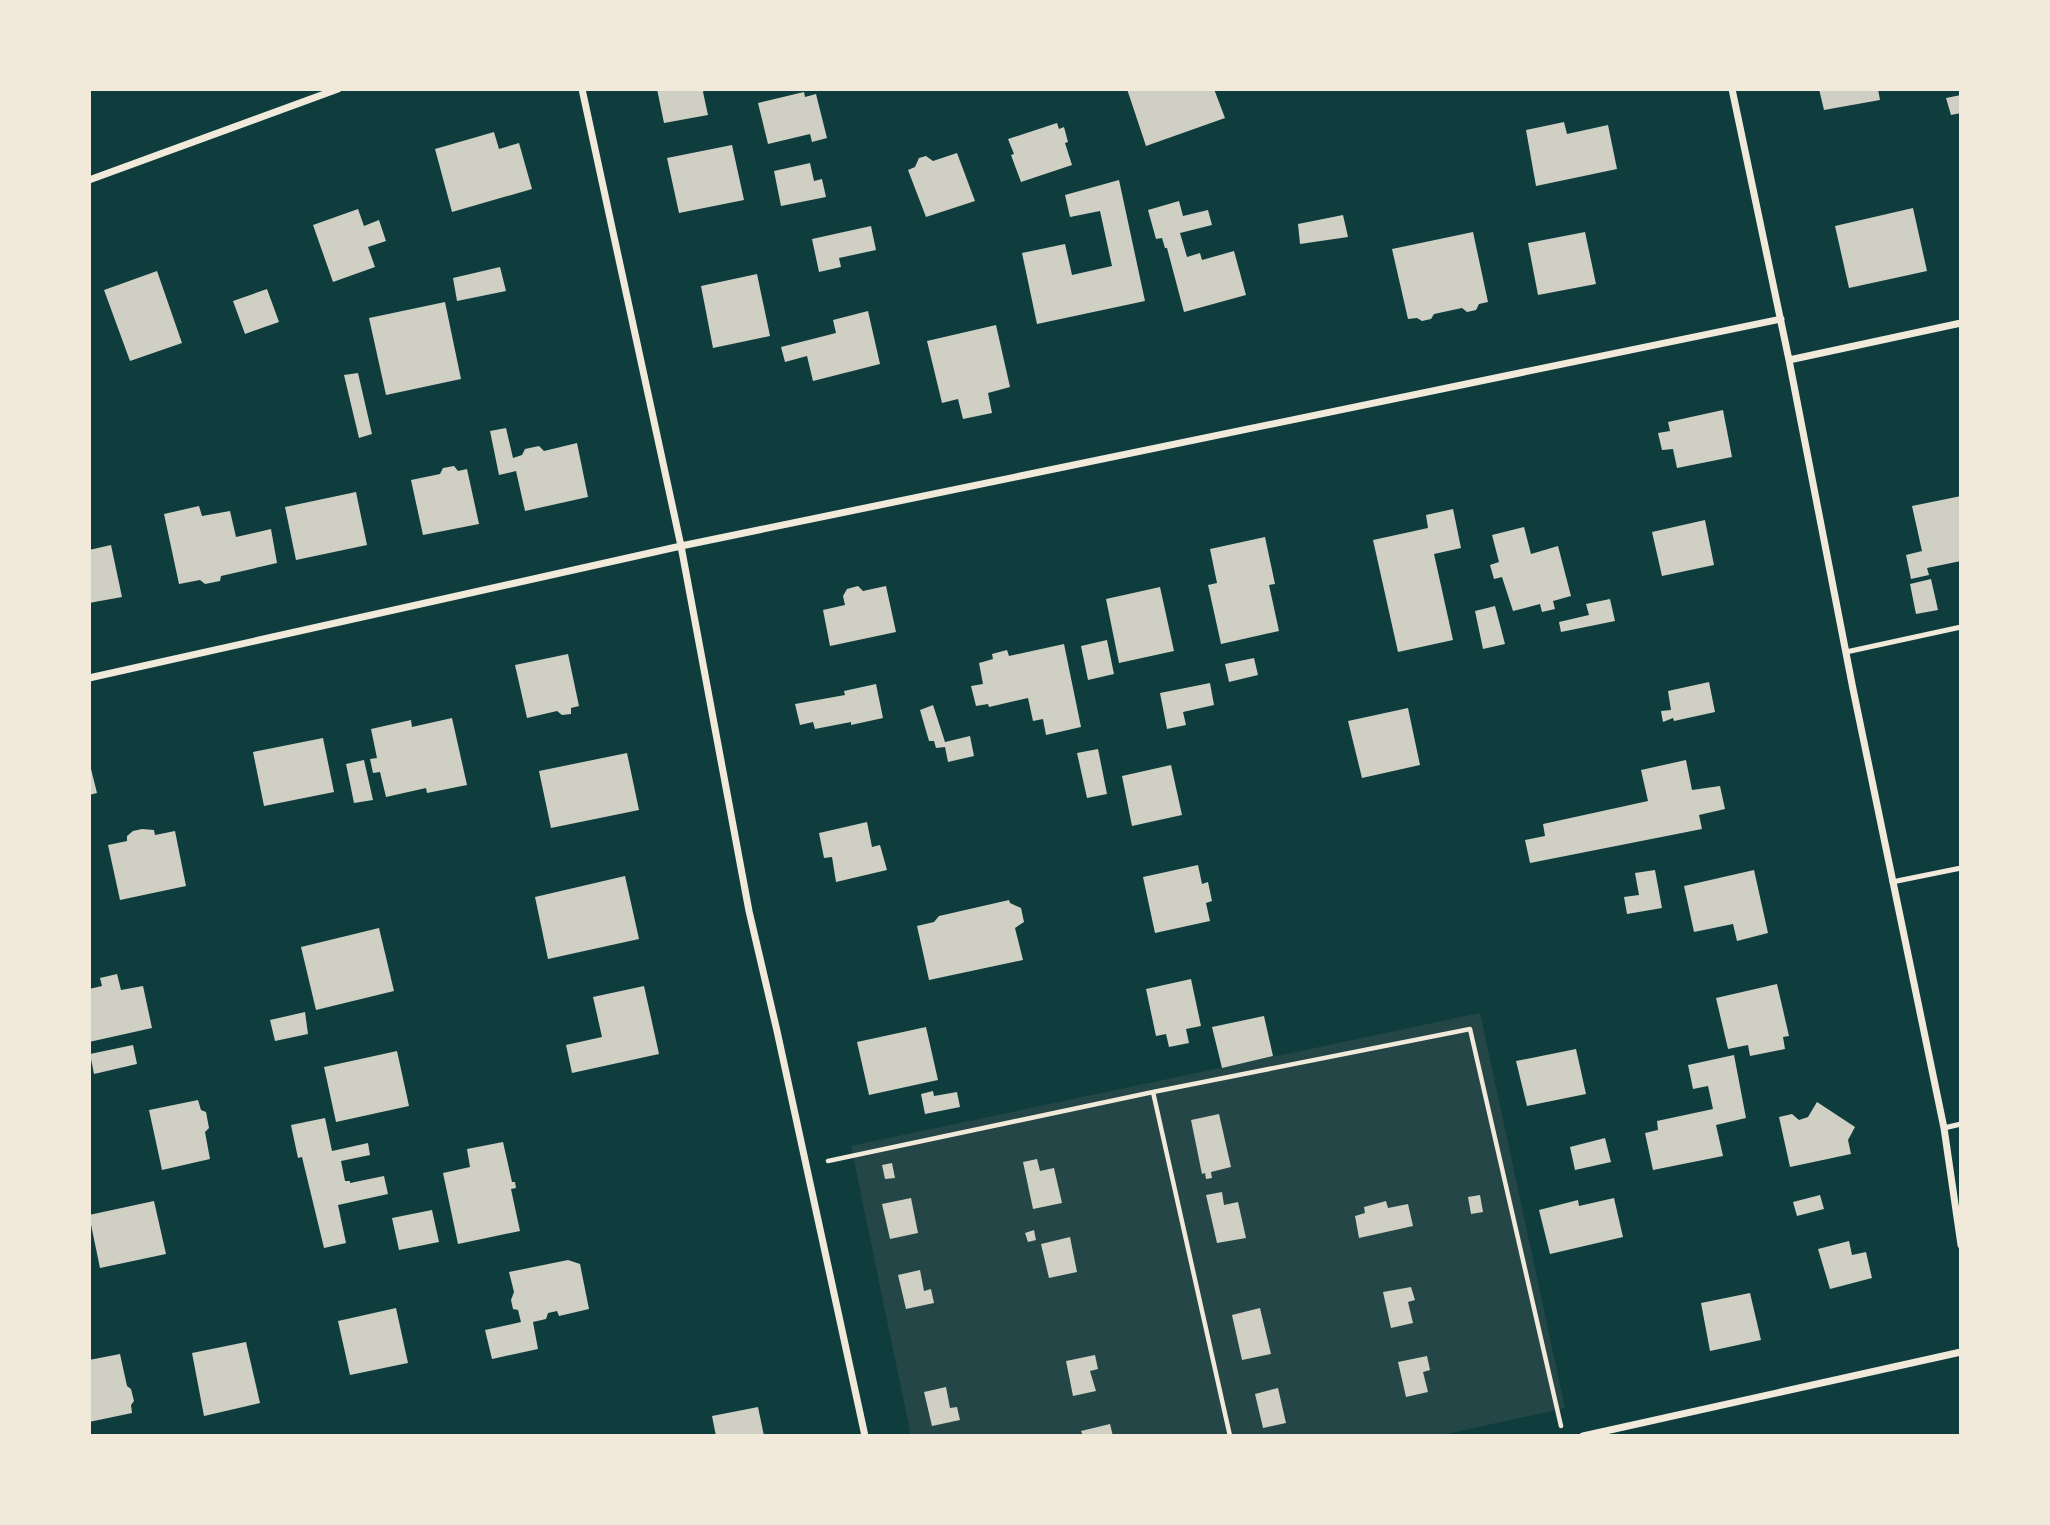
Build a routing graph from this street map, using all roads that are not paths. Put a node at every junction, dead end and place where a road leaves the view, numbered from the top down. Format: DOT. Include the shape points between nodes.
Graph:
graph roads {
  1 [pos="338,89"];
  2 [pos="582,89"];
  3 [pos="1732,89"];
  4 [pos="89,180"];
  5 [pos="1781,319"];
  6 [pos="1961,323"];
  7 [pos="1789,360"];
  8 [pos="681,547"];
  9 [pos="1961,627"];
  10 [pos="1846,652"];
  11 [pos="89,678"];
  12 [pos="1961,868"];
  13 [pos="1892,882"];
  14 [pos="1961,1124"];
  15 [pos="1944,1128"];
  16 [pos="1961,1245"];
  17 [pos="1961,1352"];
  18 [pos="865,1436"];
  19 [pos="1583,1436"];
  1 -- 4 [label="street"];
  2 -- 8 [label="street"];
  3 -- 5 [label="street"];
  5 -- 7 [label="street"];
  5 -- 8 [label="street"];
  6 -- 7 [label="street"];
  7 -- 10 [label="street"];
  8 -- 11 [label="street"];
  8 -- 18 [label="street" via="749,911"];
  9 -- 10 [label="lane"];
  10 -- 13 [label="street"];
  12 -- 13 [label="lane"];
  13 -- 15 [label="street"];
  14 -- 15 [label="lane"];
  15 -- 16 [label="street"];
  17 -- 19 [label="street"];
}
